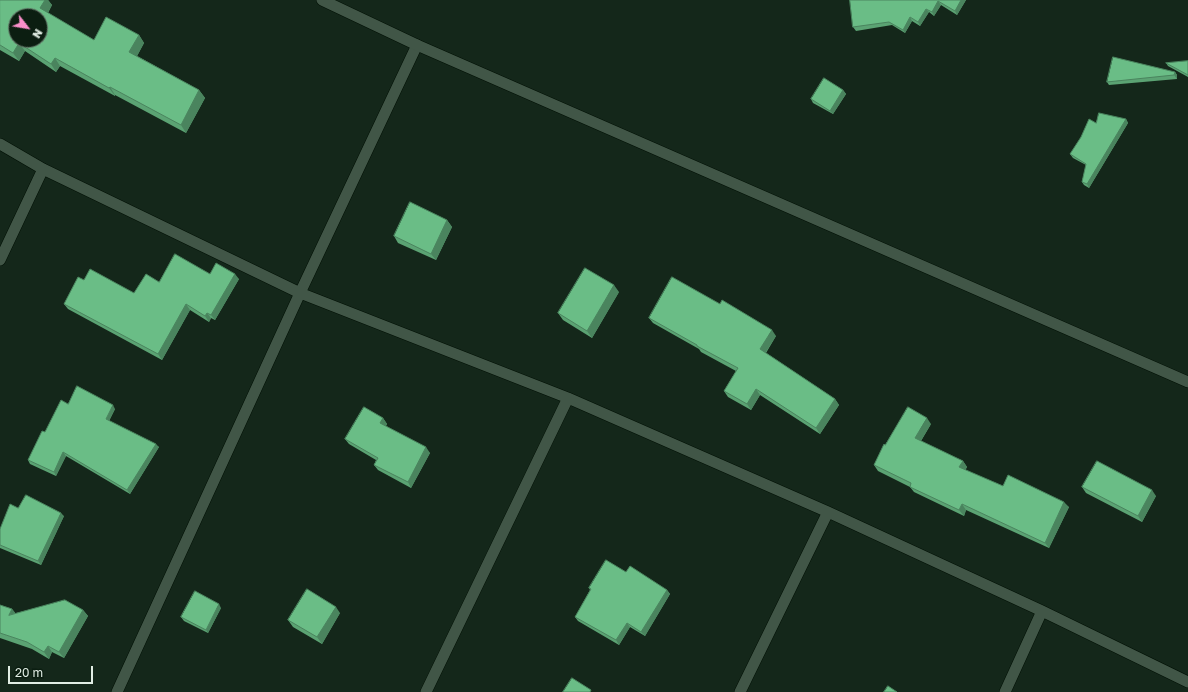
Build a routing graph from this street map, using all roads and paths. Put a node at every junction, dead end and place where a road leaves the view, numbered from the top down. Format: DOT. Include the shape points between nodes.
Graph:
graph roads {
  1 [pos="322,0"];
  2 [pos="417,45"];
  3 [pos="0,144"];
  4 [pos="43,169"];
  5 [pos="0,260"];
  6 [pos="300,294"];
  7 [pos="1188,382"];
  8 [pos="568,398"];
  9 [pos="828,512"];
  10 [pos="1042,611"];
  11 [pos="1188,682"];
  12 [pos="118,692"];
  13 [pos="426,692"];
  14 [pos="740,692"];
  15 [pos="1005,692"];
  1 -- 2 [label="street"];
  2 -- 6 [label="street"];
  2 -- 7 [label="street"];
  3 -- 4 [label="street"];
  4 -- 5 [label="street"];
  4 -- 6 [label="street"];
  6 -- 8 [label="street"];
  6 -- 12 [label="street"];
  8 -- 9 [label="street"];
  8 -- 13 [label="street"];
  9 -- 10 [label="street"];
  9 -- 14 [label="street"];
  10 -- 11 [label="street"];
  10 -- 15 [label="street"];
}
